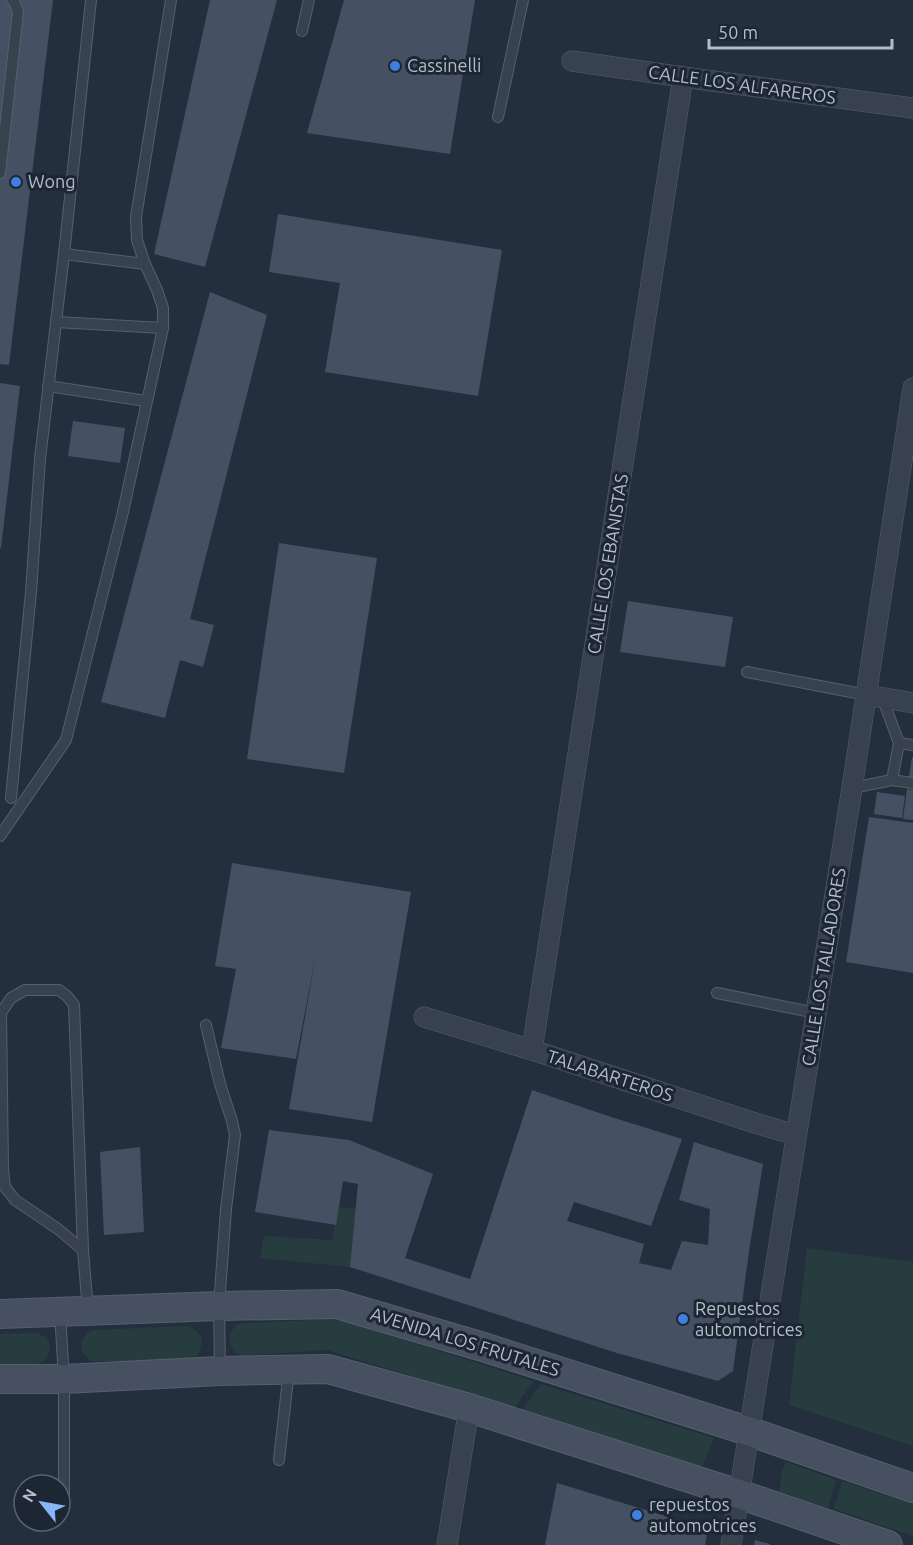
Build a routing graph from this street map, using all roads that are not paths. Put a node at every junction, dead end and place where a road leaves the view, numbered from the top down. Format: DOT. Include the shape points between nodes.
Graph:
graph roads {
  1 [pos="12,0"];
  2 [pos="91,0"];
  3 [pos="171,0"];
  4 [pos="309,0"];
  5 [pos="523,0"];
  6 [pos="302,31"];
  7 [pos="572,61"];
  8 [pos="683,77"];
  9 [pos="913,108"];
  10 [pos="498,117"];
  11 [pos="0,173"];
  12 [pos="64,254"];
  13 [pos="144,264"];
  14 [pos="56,322"];
  15 [pos="163,328"];
  16 [pos="48,386"];
  17 [pos="913,388"];
  18 [pos="146,401"];
  19 [pos="747,672"];
  20 [pos="874,696"];
  21 [pos="913,703"];
  22 [pos="899,743"];
  23 [pos="913,745"];
  24 [pos="892,780"];
  25 [pos="913,783"];
  26 [pos="852,788"];
  27 [pos="5,798"];
  28 [pos="26,799"];
  29 [pos="0,836"];
  30 [pos="717,993"];
  31 [pos="816,1013"];
  32 [pos="424,1017"];
  33 [pos="206,1025"];
  34 [pos="532,1050"];
  35 [pos="796,1136"];
  36 [pos="83,1250"];
  37 [pos="219,1305"];
  38 [pos="74,1311"];
  39 [pos="0,1314"];
  40 [pos="289,1369"];
  41 [pos="220,1371"];
  42 [pos="0,1379"];
  43 [pos="64,1379"];
  44 [pos="469,1408"];
  45 [pos="748,1431"];
  46 [pos="279,1460"];
  47 [pos="64,1473"];
  48 [pos="913,1488"];
  49 [pos="739,1494"];
  50 [pos="447,1545"];
  51 [pos="731,1545"];
  52 [pos="888,1545"];
  1 -- 11 [label="lane" via="18,12"];
  2 -- 12 [label="lane"];
  3 -- 13 [label="lane" via="136,217"];
  4 -- 6 [label="lane"];
  5 -- 10 [label="lane"];
  7 -- 8 [label="street, CALLE LOS ALFAREROS"];
  8 -- 9 [label="street, CALLE LOS ALFAREROS"];
  8 -- 34 [label="street, CALLE LOS EBANISTAS"];
  12 -- 13 [label="lane"];
  12 -- 14 [label="lane"];
  13 -- 15 [label="lane" via="163,308"];
  14 -- 15 [label="lane"];
  14 -- 16 [label="lane"];
  15 -- 18 [label="lane"];
  16 -- 18 [label="lane"];
  16 -- 27 [label="lane" via="35,550"];
  17 -- 20 [label="street, CALLE LOS TALLADORES"];
  18 -- 28 [label="lane" via="123,512 66,740"];
  19 -- 20 [label="lane"];
  20 -- 21 [label="street"];
  20 -- 22 [label="lane"];
  20 -- 26 [label="street, CALLE LOS TALLADORES"];
  22 -- 23 [label="lane"];
  22 -- 24 [label="lane"];
  24 -- 25 [label="lane"];
  24 -- 26 [label="lane"];
  26 -- 31 [label="street, CALLE LOS TALLADORES"];
  27 -- 28 [label="lane"];
  28 -- 29 [label="lane"];
  30 -- 31 [label="lane"];
  31 -- 35 [label="street, CALLE LOS TALLADORES"];
  32 -- 34 [label="street, TALABARTEROS"];
  33 -- 37 [label="lane" via="235,1135"];
  34 -- 35 [label="street, TALABARTEROS"];
  35 -- 45 [label="street, CALLE LOS TALLADORES"];
  36 -- 36 [label="lane" via="15,1200 5,1187 1,1013 11,998 25,990 59,990 74,1005"];
  36 -- 38 [label="lane"];
  37 -- 38 [label="main road, AVENIDA LOS FRUTALES"];
  37 -- 41 [label="lane"];
  37 -- 45 [label="main road, AVENIDA LOS FRUTALES" via="338,1304"];
  38 -- 39 [label="main road, AVENIDA LOS FRUTALES"];
  38 -- 43 [label="lane"];
  40 -- 41 [label="main road"];
  40 -- 44 [label="main road" via="328,1369"];
  40 -- 46 [label="lane"];
  41 -- 43 [label="main road"];
  42 -- 43 [label="main road"];
  43 -- 47 [label="lane"];
  44 -- 49 [label="main road"];
  44 -- 50 [label="street"];
  45 -- 48 [label="main road, AVENIDA LOS FRUTALES"];
  45 -- 49 [label="street, CALLE LOS TALLADORES"];
  49 -- 51 [label="street, CALLE LOS TALLADORES"];
  49 -- 52 [label="main road"];
}
